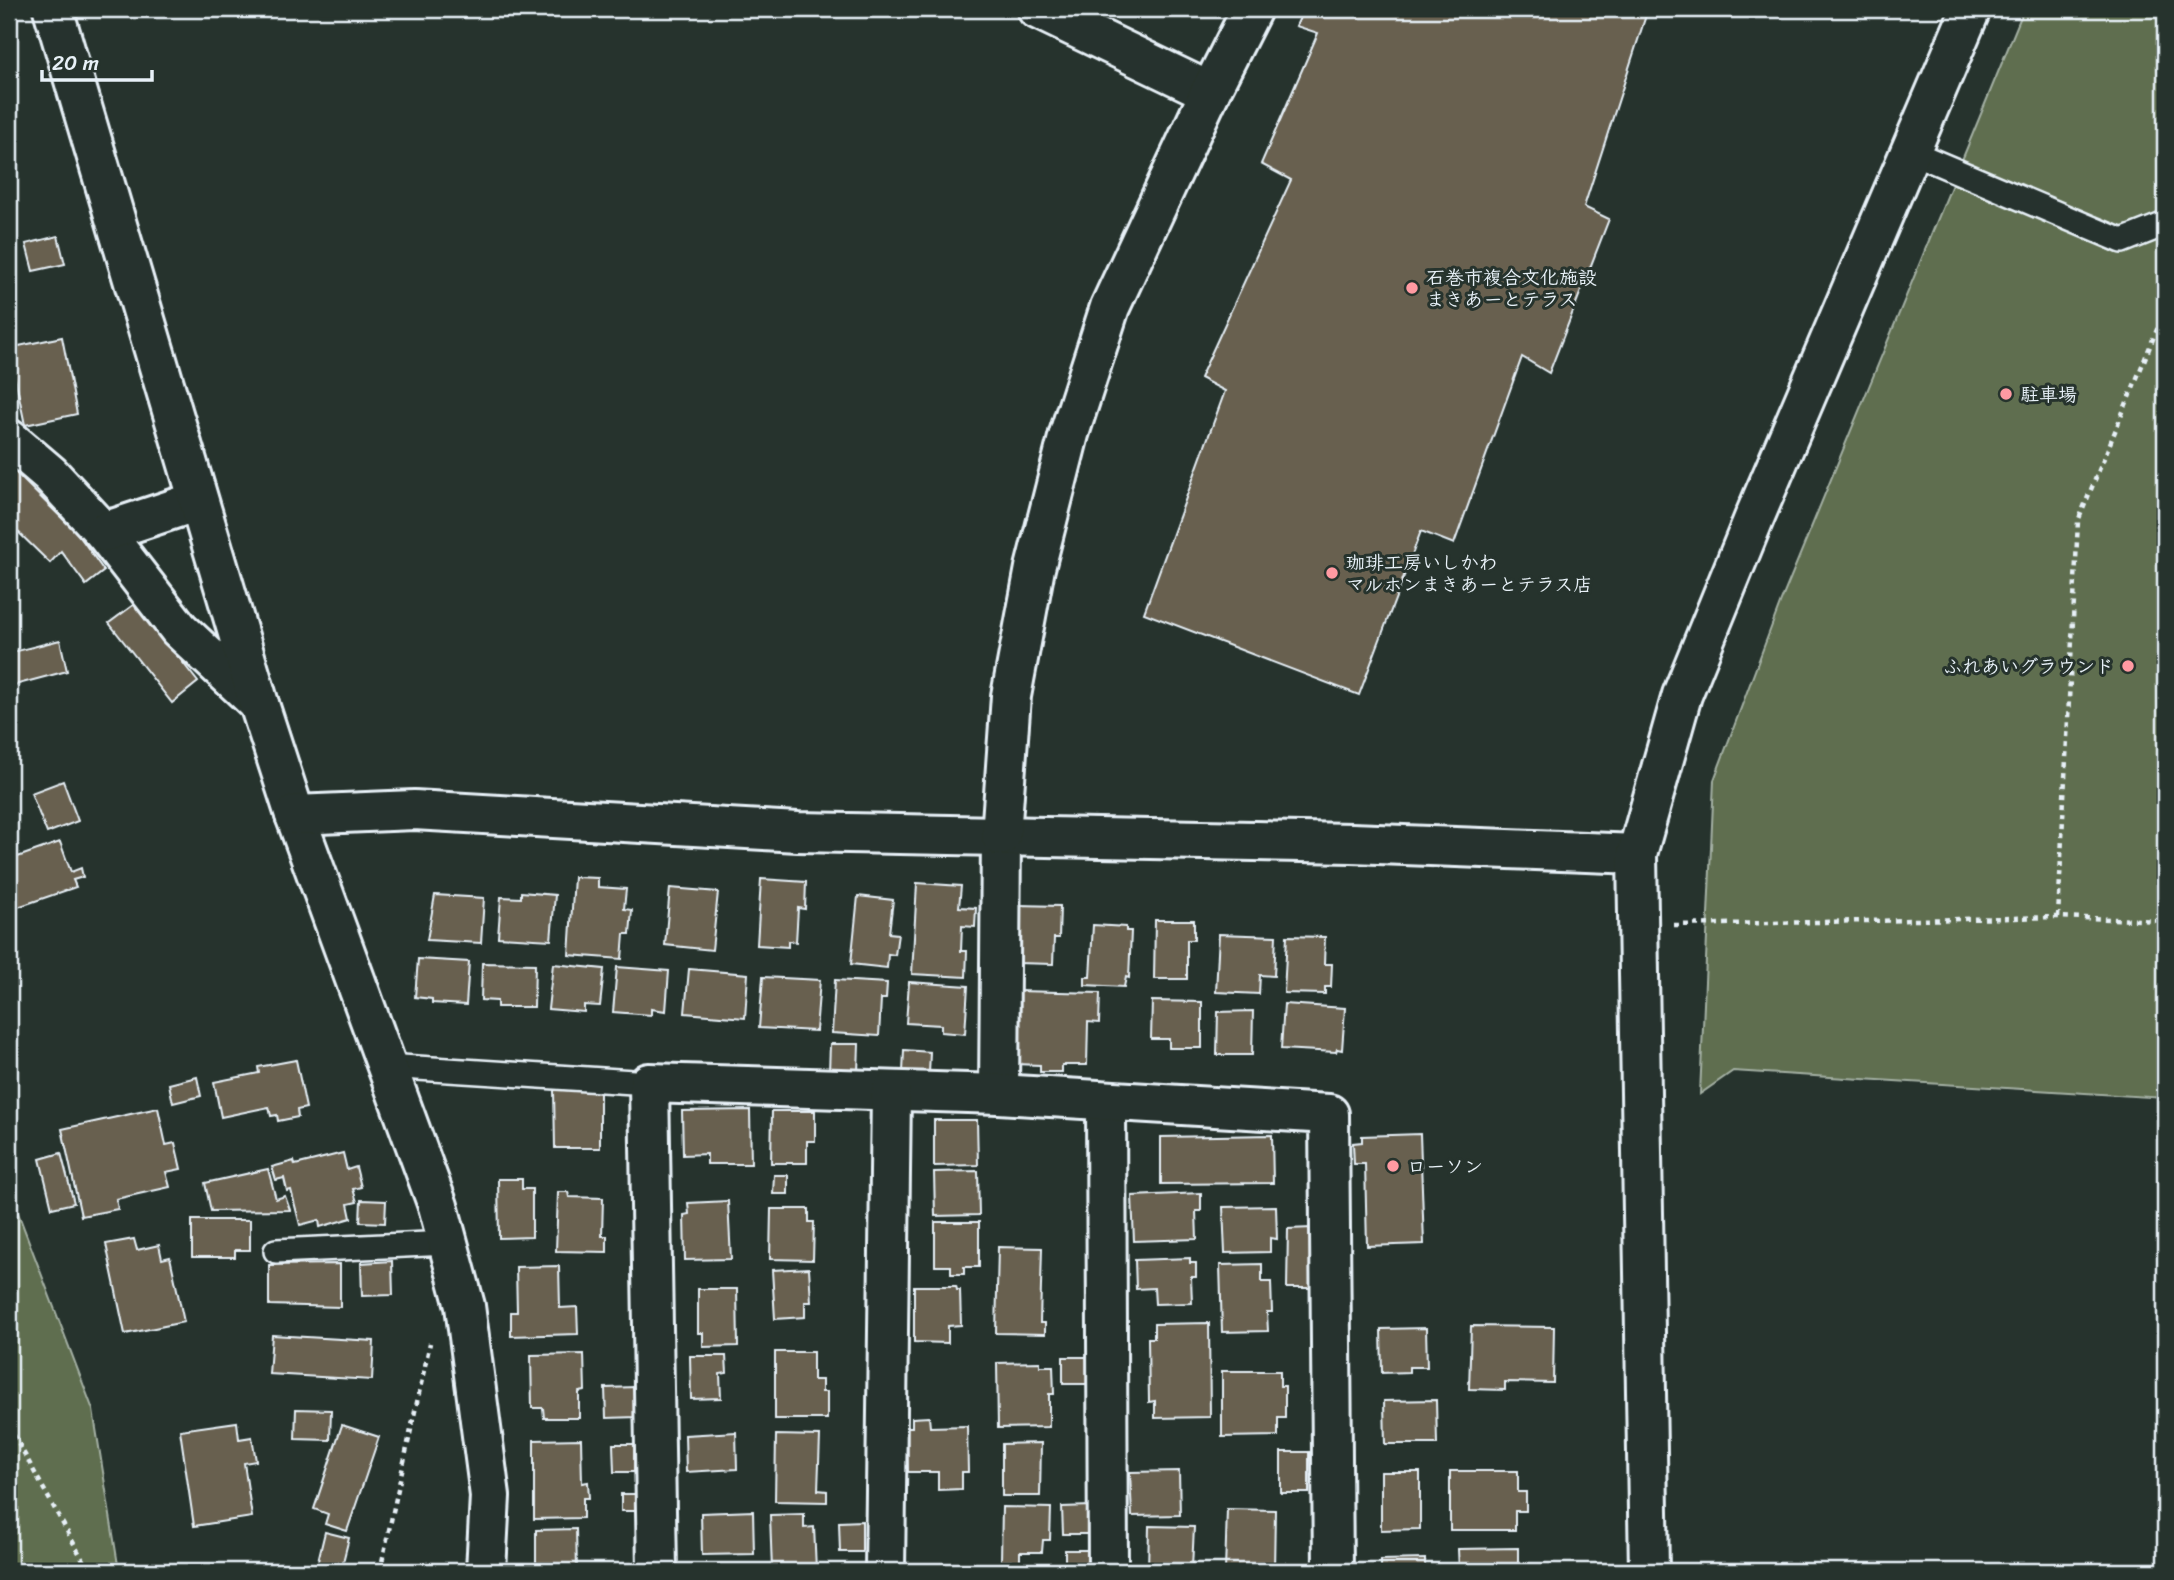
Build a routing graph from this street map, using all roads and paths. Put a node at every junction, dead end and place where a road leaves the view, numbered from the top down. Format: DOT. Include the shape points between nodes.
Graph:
graph roads {
  1 [pos="53,9"];
  2 [pos="1037,9"];
  3 [pos="1252,9"];
  4 [pos="1971,9"];
  5 [pos="1210,92"];
  6 [pos="1909,151"];
  7 [pos="2165,223"];
  8 [pos="2165,310"];
  9 [pos="9,439"];
  10 [pos="198,501"];
  11 [pos="104,532"];
  12 [pos="259,704"];
  13 [pos="295,815"];
  14 [pos="1001,836"];
  15 [pos="1637,854"];
  16 [pos="2058,917"];
  17 [pos="2165,921"];
  18 [pos="1639,926"];
  19 [pos="387,1066"];
  20 [pos="649,1083"];
  21 [pos="891,1092"];
  22 [pos="999,1094"];
  23 [pos="1106,1101"];
  24 [pos="448,1243"];
  25 [pos="276,1251"];
  26 [pos="432,1335"];
  27 [pos="9,1426"];
  28 [pos="89,1571"];
  29 [pos="380,1571"];
  30 [pos="486,1571"];
  31 [pos="657,1571"];
  32 [pos="885,1571"];
  33 [pos="1108,1571"];
  34 [pos="1333,1571"];
  35 [pos="1649,1571"];
  1 -- 10 [label="street"];
  2 -- 5 [label="street"];
  3 -- 5 [label="street"];
  4 -- 6 [label="street"];
  5 -- 14 [label="street" via="1110,307 1069,434 1035,568 1011,696"];
  6 -- 7 [label="lane" via="2122,241"];
  6 -- 15 [label="street" via="1682,695"];
  8 -- 16 [label="path" via="2078,521"];
  9 -- 11 [label="street" via="50,474"];
  10 -- 11 [label="street"];
  10 -- 12 [label="street"];
  11 -- 12 [label="street" via="179,629"];
  12 -- 13 [label="street"];
  13 -- 14 [label="street" via="414,810 784,831"];
  13 -- 19 [label="street"];
  14 -- 15 [label="street"];
  14 -- 22 [label="street"];
  15 -- 18 [label="street"];
  16 -- 17 [label="path"];
  16 -- 18 [label="path"];
  18 -- 35 [label="street"];
  19 -- 20 [label="lane"];
  19 -- 24 [label="street"];
  20 -- 21 [label="street"];
  20 -- 31 [label="street"];
  21 -- 22 [label="street"];
  21 -- 32 [label="street"];
  22 -- 23 [label="street"];
  23 -- 33 [label="street"];
  23 -- 34 [label="street" via="1329,1114"];
  24 -- 25 [label="lane"];
  24 -- 30 [label="street" via="465,1306 490,1496"];
  26 -- 29 [label="path"];
  27 -- 28 [label="path"];
}
